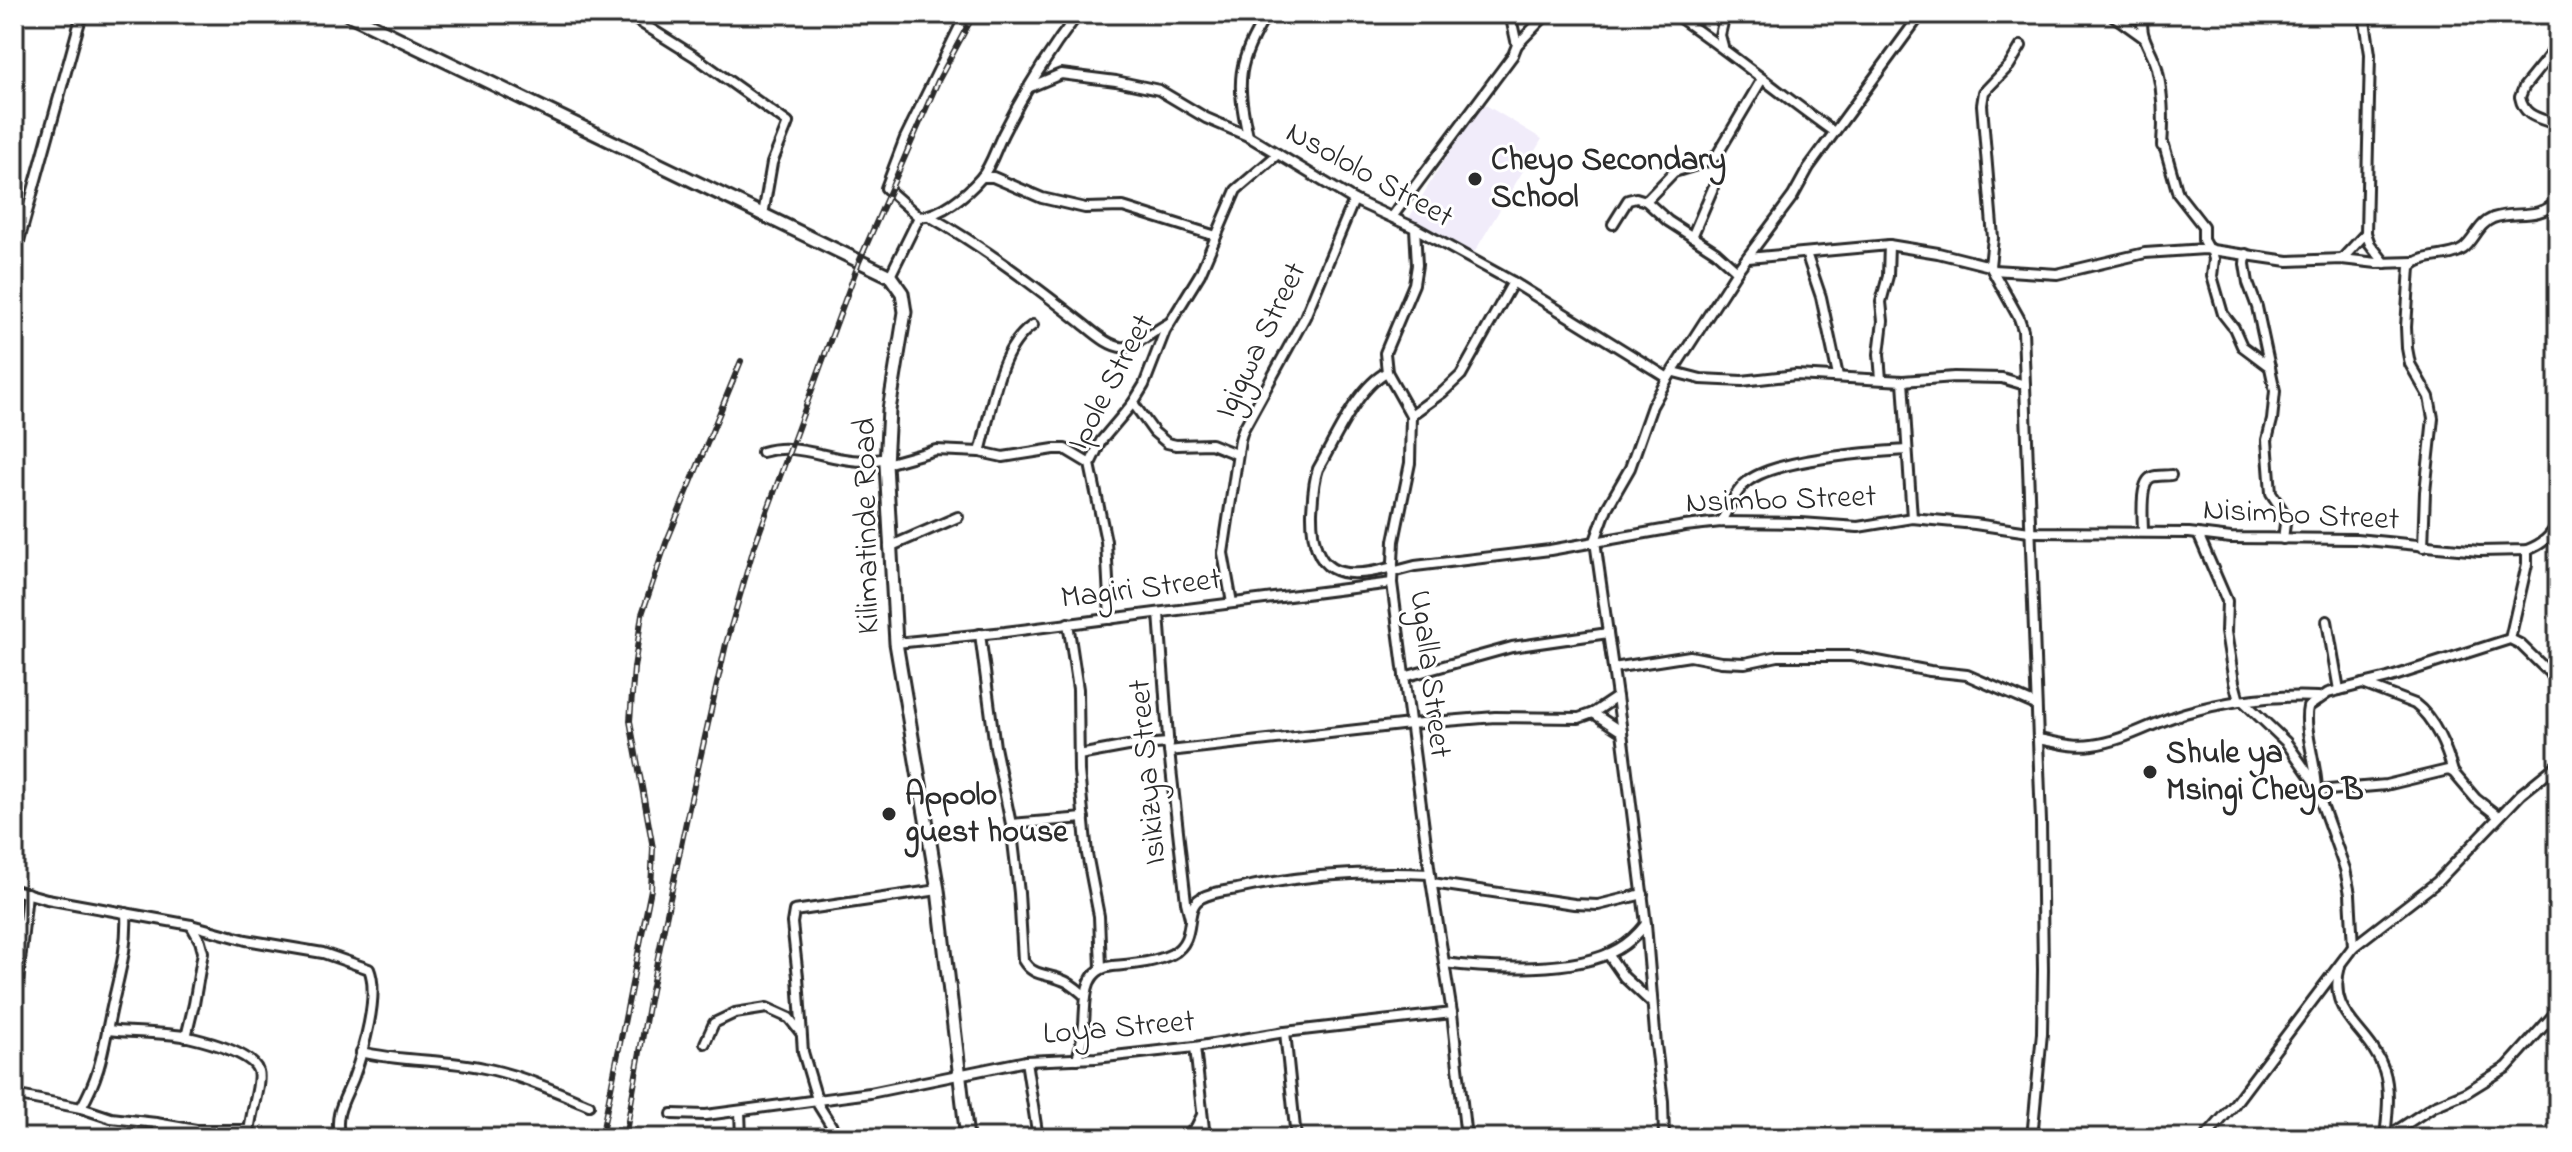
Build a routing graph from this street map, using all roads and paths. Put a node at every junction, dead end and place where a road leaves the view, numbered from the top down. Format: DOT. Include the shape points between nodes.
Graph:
graph roads {
  1 [pos="82,14"];
  2 [pos="348,14"];
  3 [pos="627,14"];
  4 [pos="1078,14"];
  5 [pos="1267,14"];
  6 [pos="1510,14"];
  7 [pos="1547,14"];
  8 [pos="1674,14"];
  9 [pos="1725,14"];
  10 [pos="1921,14"];
  11 [pos="2111,14"];
  12 [pos="2144,14"];
  13 [pos="2364,14"];
  14 [pos="963,17"];
  15 [pos="2143,38"];
  16 [pos="1517,45"];
  17 [pos="2558,45"];
  18 [pos="2021,46"];
  19 [pos="1723,47"];
  20 [pos="1762,79"];
  21 [pos="1030,87"];
  22 [pos="2558,125"];
  23 [pos="1834,132"];
  24 [pos="1248,136"];
  25 [pos="1278,154"];
  26 [pos="982,177"];
  27 [pos="1713,188"];
  28 [pos="1354,200"];
  29 [pos="1646,201"];
  30 [pos="2558,201"];
  31 [pos="763,215"];
  32 [pos="924,216"];
  33 [pos="1392,217"];
  34 [pos="1613,224"];
  35 [pos="1415,228"];
  36 [pos="2366,233"];
  37 [pos="1216,236"];
  38 [pos="1692,237"];
  39 [pos="1889,245"];
  40 [pos="2209,249"];
  41 [pos="1806,253"];
  42 [pos="2246,254"];
  43 [pos="1748,258"];
  44 [pos="14,259"];
  45 [pos="2342,259"];
  46 [pos="2415,262"];
  47 [pos="2385,263"];
  48 [pos="1991,268"];
  49 [pos="1737,271"];
  50 [pos="890,276"];
  51 [pos="1513,282"];
  52 [pos="1170,322"];
  53 [pos="1033,325"];
  54 [pos="2270,367"];
  55 [pos="1387,372"];
  56 [pos="1671,375"];
  57 [pos="1838,376"];
  58 [pos="1881,379"];
  59 [pos="1903,381"];
  60 [pos="2025,385"];
  61 [pos="1133,403"];
  62 [pos="1411,415"];
  63 [pos="1907,450"];
  64 [pos="762,452"];
  65 [pos="980,452"];
  66 [pos="1236,454"];
  67 [pos="886,461"];
  68 [pos="1090,464"];
  69 [pos="2171,475"];
  70 [pos="958,517"];
  71 [pos="1912,518"];
  72 [pos="1721,522"];
  73 [pos="2558,523"];
  74 [pos="2029,532"];
  75 [pos="2143,532"];
  76 [pos="2198,534"];
  77 [pos="2283,539"];
  78 [pos="2558,540"];
  79 [pos="1595,541"];
  80 [pos="2545,542"];
  81 [pos="889,547"];
  82 [pos="2423,547"];
  83 [pos="2527,550"];
  84 [pos="1392,570"];
  85 [pos="1392,583"];
  86 [pos="1232,603"];
  87 [pos="1159,613"];
  88 [pos="1110,619"];
  89 [pos="2327,621"];
  90 [pos="1068,623"];
  91 [pos="1608,633"];
  92 [pos="980,634"];
  93 [pos="2510,639"];
  94 [pos="896,643"];
  95 [pos="1613,668"];
  96 [pos="1404,677"];
  97 [pos="2558,681"];
  98 [pos="2363,684"];
  99 [pos="2339,690"];
  100 [pos="1617,697"];
  101 [pos="2319,697"];
  102 [pos="2241,701"];
  103 [pos="2036,705"];
  104 [pos="1593,713"];
  105 [pos="1410,724"];
  106 [pos="1622,732"];
  107 [pos="2038,739"];
  108 [pos="1169,747"];
  109 [pos="1079,755"];
  110 [pos="2557,767"];
  111 [pos="2453,772"];
  112 [pos="2317,789"];
  113 [pos="2498,816"];
  114 [pos="1084,818"];
  115 [pos="1011,824"];
  116 [pos="1431,879"];
  117 [pos="14,890"];
  118 [pos="938,890"];
  119 [pos="27,893"];
  120 [pos="1643,894"];
  121 [pos="126,913"];
  122 [pos="1646,924"];
  123 [pos="191,925"];
  124 [pos="1191,925"];
  125 [pos="2353,947"];
  126 [pos="1608,954"];
  127 [pos="2341,962"];
  128 [pos="1444,963"];
  129 [pos="1101,968"];
  130 [pos="1084,995"];
  131 [pos="1652,1003"];
  132 [pos="2558,1010"];
  133 [pos="1452,1013"];
  134 [pos="14,1021"];
  135 [pos="107,1030"];
  136 [pos="1285,1032"];
  137 [pos="802,1034"];
  138 [pos="186,1037"];
  139 [pos="705,1043"];
  140 [pos="1195,1047"];
  141 [pos="361,1052"];
  142 [pos="1077,1059"];
  143 [pos="1026,1061"];
  144 [pos="959,1074"];
  145 [pos="14,1095"];
  146 [pos="817,1099"];
  147 [pos="589,1105"];
  148 [pos="81,1108"];
  149 [pos="740,1111"];
  150 [pos="672,1114"];
  151 [pos="1202,1114"];
  152 [pos="156,1123"];
  153 [pos="249,1134"];
  154 [pos="162,1138"];
  155 [pos="340,1138"];
  156 [pos="741,1138"];
  157 [pos="839,1138"];
  158 [pos="967,1138"];
  159 [pos="1038,1138"];
  160 [pos="1185,1138"];
  161 [pos="1205,1138"];
  162 [pos="1296,1138"];
  163 [pos="1466,1138"];
  164 [pos="1664,1138"];
  165 [pos="2032,1138"];
  166 [pos="2205,1138"];
  1 -- 44 [label="street"];
  2 -- 31 [label="main road"];
  3 -- 31 [label="street" via="788,123 772,163"];
  4 -- 21 [label="street"];
  5 -- 24 [label="street" via="1240,71"];
  6 -- 16 [label="street"];
  7 -- 16 [label="street"];
  8 -- 19 [label="street"];
  9 -- 19 [label="street"];
  10 -- 23 [label="street"];
  11 -- 15 [label="street"];
  12 -- 15 [label="street"];
  13 -- 36 [label="street" via="2370,54"];
  14 -- 32 [label="street" via="886,188"];
  15 -- 40 [label="street" via="2157,67 2163,146 2178,194 2203,226"];
  16 -- 33 [label="street"];
  17 -- 22 [label="street" via="2520,97 2527,112"];
  18 -- 48 [label="street" via="1984,92 1982,105"];
  19 -- 20 [label="street"];
  20 -- 23 [label="street"];
  20 -- 29 [label="street" via="1717,155 1674,172"];
  21 -- 24 [label="street, Nsololo Street" via="1061,74 1159,90"];
  21 -- 26 [label="street"];
  23 -- 43 [label="street"];
  24 -- 25 [label="street, Nsololo Street"];
  25 -- 28 [label="street, Nsololo Street"];
  25 -- 37 [label="street, Ipole Street" via="1236,190"];
  26 -- 32 [label="street" via="957,200"];
  26 -- 37 [label="street" via="1042,198 1085,208 1123,207"];
  27 -- 38 [label="street"];
  28 -- 33 [label="street, Nsololo Street"];
  28 -- 66 [label="street, Igigwa Street" via="1305,317 1243,430"];
  29 -- 34 [label="street" via="1632,197"];
  29 -- 38 [label="street"];
  30 -- 46 [label="street" via="2544,211 2489,220 2460,251"];
  31 -- 50 [label="main road"];
  32 -- 50 [label="street"];
  32 -- 52 [label="street" via="973,241 1116,346 1125,347"];
  33 -- 35 [label="street, Nsololo Street"];
  35 -- 51 [label="street, Nsololo Street"];
  35 -- 55 [label="street" via="1414,284 1385,353"];
  36 -- 45 [label="street"];
  36 -- 47 [label="street"];
  37 -- 52 [label="street, Ipole Street"];
  38 -- 49 [label="street"];
  39 -- 41 [label="street"];
  39 -- 48 [label="street"];
  39 -- 58 [label="street" via="1881,302"];
  40 -- 42 [label="street"];
  40 -- 48 [label="street" via="2145,253 2057,274"];
  40 -- 54 [label="street" via="2223,314 2242,346"];
  41 -- 43 [label="street"];
  41 -- 57 [label="street"];
  42 -- 45 [label="street" via="2288,261"];
  42 -- 54 [label="street" via="2248,283"];
  43 -- 49 [label="street"];
  45 -- 47 [label="street"];
  46 -- 47 [label="street"];
  46 -- 82 [label="street" via="2409,275 2407,348 2433,418"];
  48 -- 60 [label="street" via="2023,330"];
  49 -- 56 [label="street"];
  50 -- 67 [label="main road, Kilimatinde Road" via="902,293 905,312"];
  51 -- 56 [label="street, Nsololo Street"];
  51 -- 62 [label="street" via="1461,375"];
  52 -- 61 [label="street, Ipole Street"];
  53 -- 65 [label="street" via="1016,340 999,376"];
  54 -- 77 [label="street" via="2275,391 2267,440 2271,493 2286,516"];
  55 -- 62 [label="street"];
  55 -- 84 [label="street, Nsimbo Street" via="1366,388 1318,469 1312,532 1318,553 1333,570 1360,575"];
  56 -- 57 [label="street" via="1742,381"];
  56 -- 79 [label="street" via="1652,406"];
  57 -- 58 [label="street"];
  58 -- 59 [label="street"];
  59 -- 60 [label="street" via="2002,378"];
  59 -- 63 [label="street"];
  60 -- 74 [label="street"];
  61 -- 66 [label="street" via="1167,443 1211,444"];
  61 -- 68 [label="street, Ipole Street" via="1101,441"];
  62 -- 84 [label="street, Ugalla Street" via="1410,463"];
  63 -- 71 [label="street"];
  63 -- 72 [label="street" via="1844,456 1759,474 1745,483"];
  64 -- 67 [label="street" via="792,448 853,462"];
  65 -- 67 [label="street" via="936,450"];
  65 -- 68 [label="street" via="1003,457 1065,449"];
  66 -- 86 [label="street, Igigwa Street" via="1223,553"];
  67 -- 81 [label="main road, Kilimatinde Road"];
  68 -- 88 [label="street, Ipole Street" via="1106,541"];
  69 -- 75 [label="street" via="2153,476 2145,483"];
  70 -- 81 [label="street"];
  71 -- 72 [label="street, Nsimbo Street" via="1867,527"];
  71 -- 74 [label="street, Nsimbo Street"];
  72 -- 79 [label="street, Nsimbo Street"];
  73 -- 80 [label="street"];
  74 -- 75 [label="street, Nisimbo Street"];
  74 -- 103 [label="street"];
  75 -- 76 [label="street, Nisimbo Street"];
  76 -- 77 [label="street, Nisimbo Street"];
  76 -- 102 [label="street" via="2227,601 2227,642"];
  77 -- 82 [label="street, Nisimbo Street" via="2356,539"];
  78 -- 80 [label="street, Nisimbo Street"];
  79 -- 84 [label="street, Nsimbo Street"];
  79 -- 91 [label="street"];
  80 -- 83 [label="street, Nisimbo Street"];
  81 -- 94 [label="main road, Kilimatinde Road"];
  82 -- 83 [label="street, Nisimbo Street"];
  83 -- 93 [label="street"];
  84 -- 85 [label="street, Ugalla Street"];
  85 -- 86 [label="street, Magiri Street"];
  85 -- 96 [label="street, Ugalla Street"];
  86 -- 87 [label="street, Magiri Street"];
  87 -- 88 [label="street, Magiri Street"];
  87 -- 108 [label="street, Isikizya Street"];
  88 -- 90 [label="street, Magiri Street"];
  89 -- 99 [label="street"];
  90 -- 92 [label="street, Magiri Street"];
  90 -- 109 [label="street" via="1078,689"];
  91 -- 95 [label="street"];
  91 -- 96 [label="street" via="1536,642"];
  92 -- 94 [label="street, Magiri Street"];
  92 -- 115 [label="street"];
  93 -- 97 [label="street"];
  93 -- 98 [label="street"];
  94 -- 118 [label="main road, Kilimatinde Road"];
  95 -- 100 [label="street"];
  95 -- 103 [label="street" via="1690,656 1745,663 1778,656 1851,656 1967,675"];
  96 -- 105 [label="street, Ugalla Street"];
  98 -- 99 [label="street"];
  98 -- 111 [label="street" via="2422,709"];
  99 -- 101 [label="street"];
  100 -- 104 [label="street"];
  100 -- 106 [label="street"];
  101 -- 102 [label="street"];
  101 -- 112 [label="street" via="2307,713"];
  102 -- 107 [label="street" via="2186,713 2090,746"];
  102 -- 112 [label="street" via="2286,742"];
  103 -- 107 [label="street"];
  104 -- 105 [label="street" via="1579,718"];
  104 -- 106 [label="street"];
  105 -- 108 [label="street"];
  105 -- 116 [label="street, Ugalla Street"];
  106 -- 120 [label="street"];
  107 -- 165 [label="street" via="2043,986"];
  108 -- 109 [label="street" via="1128,746"];
  108 -- 124 [label="street, Isikizya Street"];
  109 -- 114 [label="street"];
  110 -- 113 [label="street"];
  111 -- 112 [label="street" via="2386,785"];
  111 -- 113 [label="street"];
  112 -- 125 [label="street" via="2345,869"];
  113 -- 125 [label="street" via="2437,882"];
  114 -- 115 [label="street"];
  114 -- 129 [label="street"];
  115 -- 130 [label="street" via="1023,960 1028,969 1065,981"];
  116 -- 120 [label="street" via="1574,904 1598,905"];
  116 -- 124 [label="street" via="1381,872 1262,883 1201,898 1193,906"];
  116 -- 128 [label="street, Ugalla Street"];
  117 -- 119 [label="street"];
  118 -- 137 [label="street" via="794,911"];
  118 -- 144 [label="main road, Kilimatinde Road"];
  119 -- 121 [label="street"];
  119 -- 134 [label="street"];
  120 -- 122 [label="street"];
  121 -- 123 [label="street"];
  121 -- 135 [label="street" via="126,948"];
  122 -- 126 [label="street"];
  122 -- 131 [label="street"];
  123 -- 138 [label="street" via="203,952"];
  123 -- 141 [label="street" via="338,956 369,969 374,989"];
  124 -- 129 [label="street" via="1188,939 1172,953 1147,963"];
  125 -- 127 [label="street"];
  126 -- 128 [label="street" via="1511,968"];
  126 -- 131 [label="street"];
  127 -- 132 [label="street" via="2340,1006 2384,1070 2385,1138 2507,1067"];
  127 -- 166 [label="street"];
  128 -- 133 [label="street, Ugalla Street"];
  129 -- 130 [label="street"];
  130 -- 142 [label="street"];
  131 -- 164 [label="street"];
  133 -- 136 [label="street, Loya Street"];
  133 -- 163 [label="street, Ugalla Street"];
  135 -- 138 [label="street"];
  135 -- 148 [label="street" via="95,1083"];
  136 -- 140 [label="street, Loya Street"];
  136 -- 162 [label="street"];
  137 -- 139 [label="street" via="789,1018 767,1008 714,1023"];
  137 -- 146 [label="street"];
  138 -- 153 [label="street" via="245,1056 256,1066 260,1074"];
  140 -- 142 [label="street, Loya Street"];
  140 -- 151 [label="street"];
  141 -- 147 [label="street" via="485,1068"];
  141 -- 155 [label="street" via="338,1117"];
  142 -- 143 [label="street, Loya Street"];
  143 -- 144 [label="street, Loya Street"];
  143 -- 159 [label="street"];
  144 -- 146 [label="street, Loya Street"];
  144 -- 158 [label="main road, Kilimatinde Road"];
  145 -- 148 [label="street"];
  146 -- 149 [label="street, Loya Street"];
  146 -- 157 [label="street"];
  148 -- 152 [label="street"];
  149 -- 150 [label="street, Loya Street"];
  149 -- 156 [label="street"];
  151 -- 160 [label="street"];
  151 -- 161 [label="street"];
  152 -- 153 [label="street"];
  152 -- 154 [label="street"];
}
